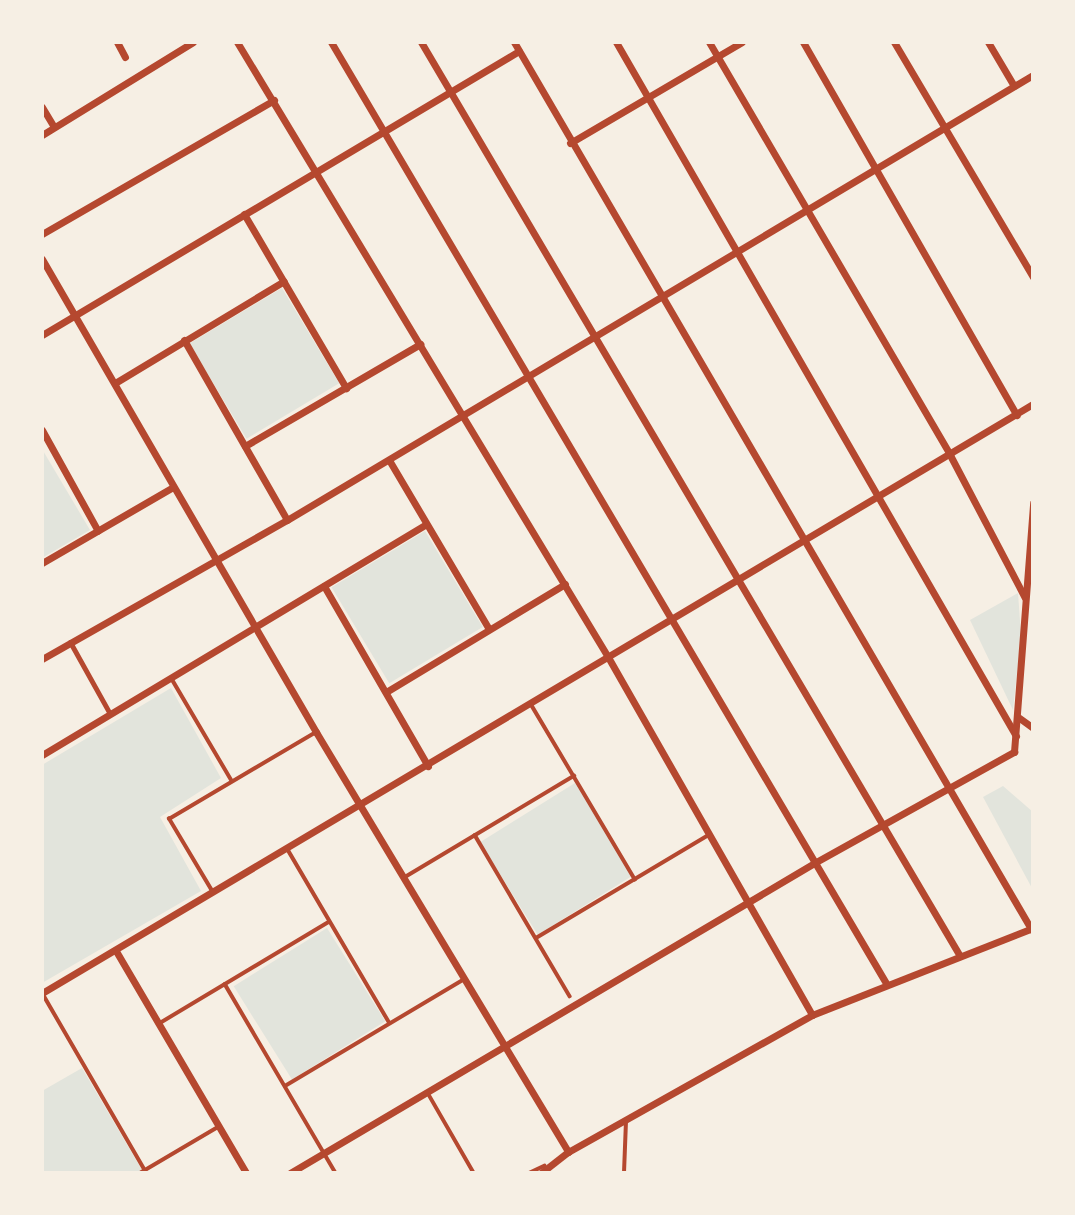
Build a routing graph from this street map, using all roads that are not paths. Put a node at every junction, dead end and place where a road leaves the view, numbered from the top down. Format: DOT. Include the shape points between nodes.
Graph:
graph roads {
  1 [pos="117,42"];
  2 [pos="193,42"];
  3 [pos="237,42"];
  4 [pos="331,42"];
  5 [pos="421,42"];
  6 [pos="513,42"];
  7 [pos="616,42"];
  8 [pos="709,42"];
  9 [pos="742,42"];
  10 [pos="803,42"];
  11 [pos="894,42"];
  12 [pos="988,42"];
  13 [pos="519,51"];
  14 [pos="125,57"];
  15 [pos="717,57"];
  16 [pos="1033,75"];
  17 [pos="1014,86"];
  18 [pos="450,92"];
  19 [pos="648,97"];
  20 [pos="274,100"];
  21 [pos="42,107"];
  22 [pos="54,127"];
  23 [pos="944,127"];
  24 [pos="384,131"];
  25 [pos="42,135"];
  26 [pos="570,143"];
  27 [pos="878,167"];
  28 [pos="318,170"];
  29 [pos="807,209"];
  30 [pos="244,214"];
  31 [pos="42,234"];
  32 [pos="738,249"];
  33 [pos="42,259"];
  34 [pos="1033,277"];
  35 [pos="284,281"];
  36 [pos="660,295"];
  37 [pos="76,315"];
  38 [pos="594,334"];
  39 [pos="42,335"];
  40 [pos="184,340"];
  41 [pos="420,344"];
  42 [pos="527,373"];
  43 [pos="115,383"];
  44 [pos="346,388"];
  45 [pos="1033,404"];
  46 [pos="462,413"];
  47 [pos="1017,415"];
  48 [pos="43,433"];
  49 [pos="245,446"];
  50 [pos="950,455"];
  51 [pos="389,460"];
  52 [pos="173,487"];
  53 [pos="880,494"];
  54 [pos="1033,503"];
  55 [pos="287,520"];
  56 [pos="426,524"];
  57 [pos="97,531"];
  58 [pos="807,539"];
  59 [pos="217,560"];
  60 [pos="42,563"];
  61 [pos="738,578"];
  62 [pos="565,584"];
  63 [pos="324,586"];
  64 [pos="1026,600"];
  65 [pos="672,618"];
  66 [pos="254,626"];
  67 [pos="489,629"];
  68 [pos="1033,635"];
  69 [pos="70,642"];
  70 [pos="1023,647"];
  71 [pos="43,655"];
  72 [pos="608,657"];
  73 [pos="171,677"];
  74 [pos="386,692"];
  75 [pos="531,705"];
  76 [pos="110,714"];
  77 [pos="1018,717"];
  78 [pos="1033,729"];
  79 [pos="316,732"];
  80 [pos="1016,736"];
  81 [pos="42,755"];
  82 [pos="428,766"];
  83 [pos="574,776"];
  84 [pos="232,782"];
  85 [pos="952,787"];
  86 [pos="360,806"];
  87 [pos="881,825"];
  88 [pos="475,835"];
  89 [pos="709,835"];
  90 [pos="287,848"];
  91 [pos="816,862"];
  92 [pos="403,878"];
  93 [pos="635,879"];
  94 [pos="213,892"];
  95 [pos="750,903"];
  96 [pos="327,923"];
  97 [pos="1032,928"];
  98 [pos="536,938"];
  99 [pos="116,951"];
  100 [pos="960,956"];
  101 [pos="463,980"];
  102 [pos="886,983"];
  103 [pos="225,985"];
  104 [pos="42,993"];
  105 [pos="570,996"];
  106 [pos="812,1015"];
  107 [pos="389,1022"];
  108 [pos="158,1024"];
  109 [pos="504,1047"];
  110 [pos="285,1086"];
  111 [pos="428,1093"];
  112 [pos="626,1120"];
  113 [pos="218,1127"];
  114 [pos="568,1152"];
  115 [pos="324,1153"];
  116 [pos="542,1170"];
  117 [pos="143,1172"];
  118 [pos="246,1173"];
  119 [pos="290,1173"];
  120 [pos="336,1173"];
  121 [pos="474,1173"];
  122 [pos="529,1173"];
  123 [pos="624,1173"];
  1 -- 14 [label="street"];
  2 -- 22 [label="street"];
  3 -- 20 [label="street"];
  4 -- 24 [label="street"];
  5 -- 18 [label="street"];
  6 -- 13 [label="street"];
  7 -- 19 [label="street"];
  8 -- 15 [label="street"];
  9 -- 15 [label="street"];
  10 -- 27 [label="street"];
  11 -- 23 [label="street"];
  12 -- 17 [label="street"];
  13 -- 18 [label="street"];
  13 -- 26 [label="street"];
  15 -- 19 [label="street"];
  15 -- 29 [label="street"];
  16 -- 17 [label="street"];
  17 -- 23 [label="street"];
  18 -- 24 [label="street"];
  18 -- 38 [label="street"];
  19 -- 26 [label="street"];
  19 -- 32 [label="street"];
  20 -- 28 [label="street"];
  20 -- 31 [label="street"];
  21 -- 22 [label="street"];
  22 -- 25 [label="street"];
  23 -- 27 [label="street"];
  23 -- 34 [label="street"];
  24 -- 28 [label="street"];
  24 -- 42 [label="street"];
  26 -- 36 [label="street"];
  27 -- 29 [label="street"];
  27 -- 47 [label="street"];
  28 -- 30 [label="street"];
  28 -- 41 [label="street"];
  29 -- 32 [label="street"];
  29 -- 50 [label="street"];
  30 -- 35 [label="street"];
  30 -- 37 [label="street"];
  32 -- 36 [label="street"];
  32 -- 53 [label="street"];
  33 -- 37 [label="street"];
  35 -- 40 [label="street"];
  35 -- 44 [label="street"];
  36 -- 38 [label="street"];
  36 -- 58 [label="street"];
  37 -- 39 [label="street"];
  37 -- 43 [label="street"];
  38 -- 42 [label="street"];
  38 -- 61 [label="street"];
  40 -- 43 [label="street"];
  40 -- 49 [label="street"];
  41 -- 44 [label="street"];
  41 -- 46 [label="street"];
  42 -- 46 [label="street"];
  42 -- 65 [label="street"];
  43 -- 52 [label="street"];
  44 -- 49 [label="street"];
  45 -- 47 [label="street"];
  46 -- 51 [label="street"];
  46 -- 62 [label="street"];
  47 -- 50 [label="street"];
  48 -- 57 [label="street"];
  49 -- 55 [label="street"];
  50 -- 53 [label="street"];
  50 -- 64 [label="street"];
  51 -- 55 [label="street"];
  51 -- 56 [label="street"];
  52 -- 57 [label="street"];
  52 -- 59 [label="street"];
  53 -- 58 [label="street"];
  53 -- 80 [label="street"];
  54 -- 64 [label="street"];
  55 -- 59 [label="street"];
  56 -- 63 [label="street"];
  56 -- 67 [label="street"];
  57 -- 60 [label="street"];
  58 -- 61 [label="street"];
  58 -- 85 [label="street"];
  59 -- 66 [label="street"];
  59 -- 69 [label="street"];
  61 -- 65 [label="street"];
  61 -- 87 [label="street"];
  62 -- 67 [label="street"];
  62 -- 72 [label="street"];
  63 -- 66 [label="street"];
  63 -- 74 [label="street"];
  64 -- 70 [label="street"];
  65 -- 72 [label="street"];
  65 -- 91 [label="street"];
  66 -- 73 [label="street"];
  66 -- 79 [label="street"];
  67 -- 74 [label="street"];
  68 -- 70 [label="street"];
  69 -- 71 [label="street"];
  69 -- 76 [label="street"];
  70 -- 77 [label="street"];
  72 -- 75 [label="street"];
  72 -- 89 [label="street"];
  73 -- 76 [label="street"];
  73 -- 84 [label="lane"];
  74 -- 82 [label="street"];
  75 -- 82 [label="street"];
  75 -- 83 [label="lane"];
  76 -- 81 [label="street"];
  77 -- 78 [label="street"];
  77 -- 80 [label="street"];
  79 -- 84 [label="lane"];
  79 -- 86 [label="street"];
  80 -- 85 [label="street" via="1014,752"];
  82 -- 86 [label="street"];
  83 -- 88 [label="lane"];
  83 -- 93 [label="lane"];
  84 -- 94 [label="lane" via="169,819"];
  85 -- 87 [label="street"];
  85 -- 97 [label="street"];
  86 -- 90 [label="street"];
  86 -- 92 [label="street"];
  87 -- 91 [label="street"];
  87 -- 100 [label="street"];
  88 -- 92 [label="lane"];
  88 -- 98 [label="lane"];
  89 -- 93 [label="lane"];
  89 -- 95 [label="street"];
  90 -- 94 [label="street"];
  90 -- 96 [label="lane"];
  91 -- 95 [label="street"];
  91 -- 102 [label="street"];
  92 -- 101 [label="street"];
  93 -- 98 [label="lane"];
  94 -- 99 [label="street"];
  95 -- 106 [label="street"];
  95 -- 109 [label="street"];
  96 -- 103 [label="lane"];
  96 -- 107 [label="lane"];
  97 -- 100 [label="street"];
  98 -- 105 [label="lane"];
  99 -- 104 [label="street"];
  99 -- 108 [label="street"];
  100 -- 102 [label="street"];
  101 -- 107 [label="lane"];
  101 -- 109 [label="street"];
  102 -- 106 [label="street"];
  103 -- 108 [label="lane"];
  103 -- 110 [label="lane"];
  104 -- 117 [label="lane"];
  106 -- 112 [label="street"];
  107 -- 110 [label="lane"];
  108 -- 113 [label="street"];
  109 -- 111 [label="street"];
  109 -- 114 [label="street"];
  110 -- 115 [label="lane"];
  111 -- 115 [label="street"];
  111 -- 121 [label="lane"];
  112 -- 114 [label="street"];
  112 -- 123 [label="lane"];
  113 -- 117 [label="lane"];
  113 -- 118 [label="street"];
  114 -- 116 [label="street"];
  115 -- 119 [label="street"];
  115 -- 120 [label="lane"];
  116 -- 122 [label="lane"];
}
